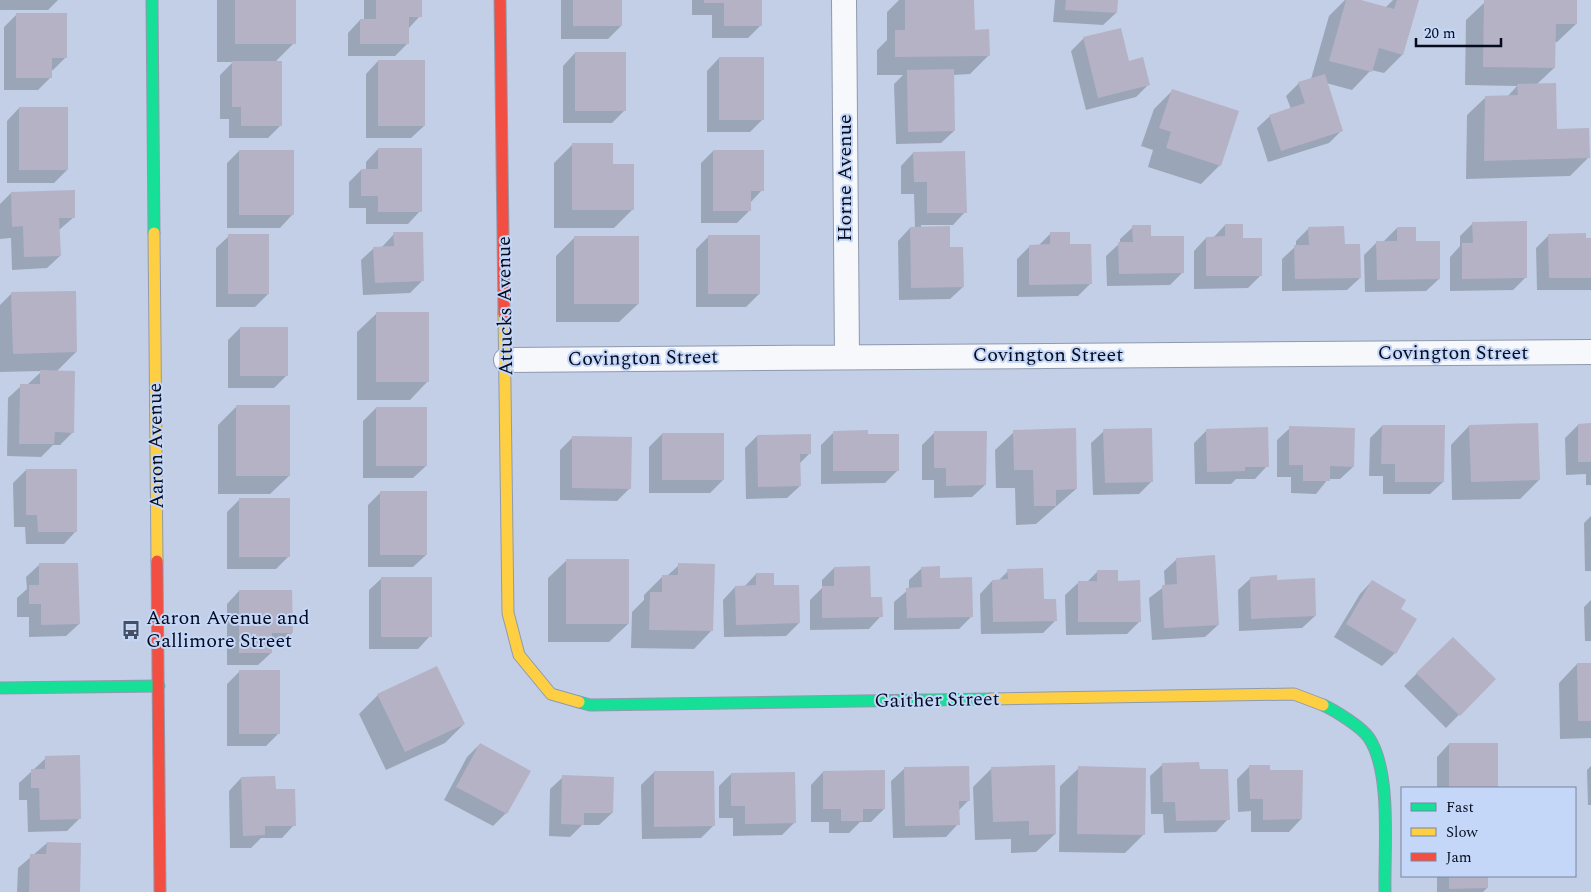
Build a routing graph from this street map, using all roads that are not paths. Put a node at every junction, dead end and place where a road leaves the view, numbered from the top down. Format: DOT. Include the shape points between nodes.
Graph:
graph roads {
  1 [pos="152,0"];
  2 [pos="500,0"];
  3 [pos="844,0"];
  4 [pos="1591,352"];
  5 [pos="847,356"];
  6 [pos="506,360"];
  7 [pos="508,612"];
  8 [pos="159,686"];
  9 [pos="0,688"];
  10 [pos="160,892"];
  11 [pos="1385,892"];
  1 -- 8 [label="street, Aaron Avenue"];
  2 -- 6 [label="street, Attucks Avenue"];
  3 -- 5 [label="street, Horne Avenue"];
  4 -- 5 [label="street, Covington Street"];
  5 -- 6 [label="street, Covington Street"];
  6 -- 7 [label="street, Attucks Avenue"];
  7 -- 11 [label="street, Gaither Street" via="518,655 551,694 590,705 1294,694 1333,709 1369,738 1383,773"];
  8 -- 9 [label="street"];
  8 -- 10 [label="street, Aaron Avenue"];
}
